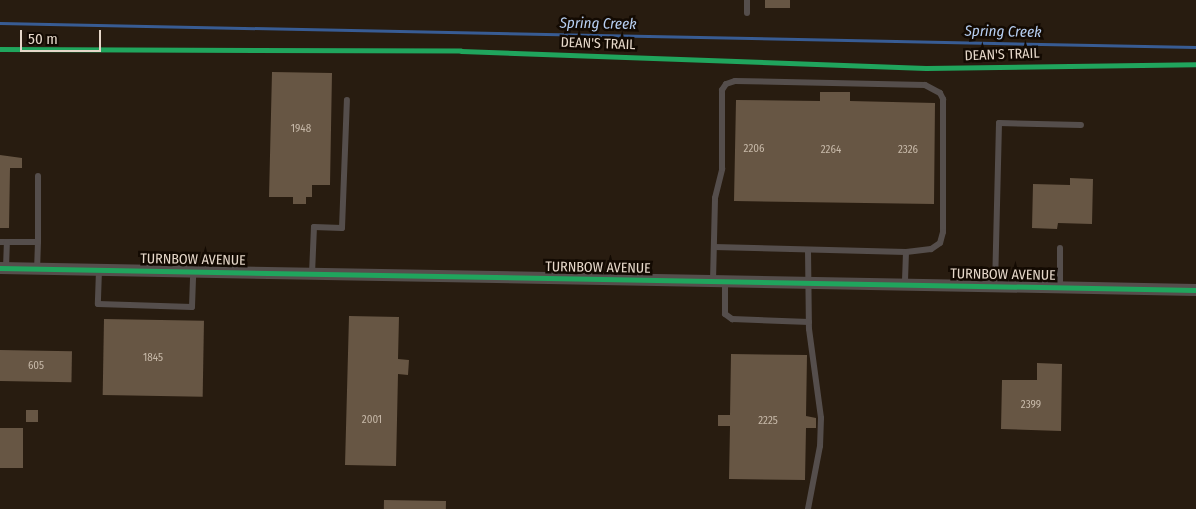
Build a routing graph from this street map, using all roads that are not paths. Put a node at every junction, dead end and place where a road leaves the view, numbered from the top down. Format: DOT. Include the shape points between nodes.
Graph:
graph roads {
  1 [pos="747,0"];
  2 [pos="746,13"];
  3 [pos="347,100"];
  4 [pos="1081,125"];
  5 [pos="38,176"];
  6 [pos="4,242"];
  7 [pos="38,242"];
  8 [pos="714,247"];
  9 [pos="1060,248"];
  10 [pos="808,250"];
  11 [pos="906,252"];
  12 [pos="3,268"];
  13 [pos="37,269"];
  14 [pos="99,270"];
  15 [pos="194,272"];
  16 [pos="312,274"];
  17 [pos="719,281"];
  18 [pos="808,283"];
  19 [pos="905,285"];
  20 [pos="995,286"];
  21 [pos="1060,288"];
  22 [pos="1196,290"];
  23 [pos="809,322"];
  24 [pos="808,509"];
  1 -- 2 [label="lane"];
  3 -- 16 [label="lane" via="342,228 314,227"];
  4 -- 20 [label="lane" via="999,123"];
  5 -- 7 [label="lane"];
  6 -- 7 [label="lane"];
  6 -- 12 [label="lane"];
  7 -- 13 [label="lane"];
  8 -- 10 [label="lane"];
  8 -- 11 [label="lane" via="715,198 722,169 722,90 726,84 735,81 925,85 940,93 943,100 943,232 940,243 930,249"];
  8 -- 17 [label="lane"];
  9 -- 21 [label="lane"];
  10 -- 11 [label="lane"];
  10 -- 18 [label="lane"];
  11 -- 19 [label="lane"];
  12 -- 13 [label="street, TURNBOW AVENUE"];
  13 -- 14 [label="street, TURNBOW AVENUE"];
  14 -- 15 [label="street, TURNBOW AVENUE"];
  14 -- 15 [label="lane" via="98,304 192,307"];
  15 -- 16 [label="street, TURNBOW AVENUE"];
  16 -- 17 [label="street, TURNBOW AVENUE"];
  17 -- 18 [label="street, TURNBOW AVENUE"];
  17 -- 23 [label="lane" via="725,314 732,319"];
  18 -- 19 [label="street, TURNBOW AVENUE"];
  18 -- 23 [label="lane"];
  19 -- 20 [label="street, TURNBOW AVENUE"];
  20 -- 21 [label="street, TURNBOW AVENUE"];
  21 -- 22 [label="street, TURNBOW AVENUE"];
  23 -- 24 [label="lane" via="821,418 820,446"];
}
